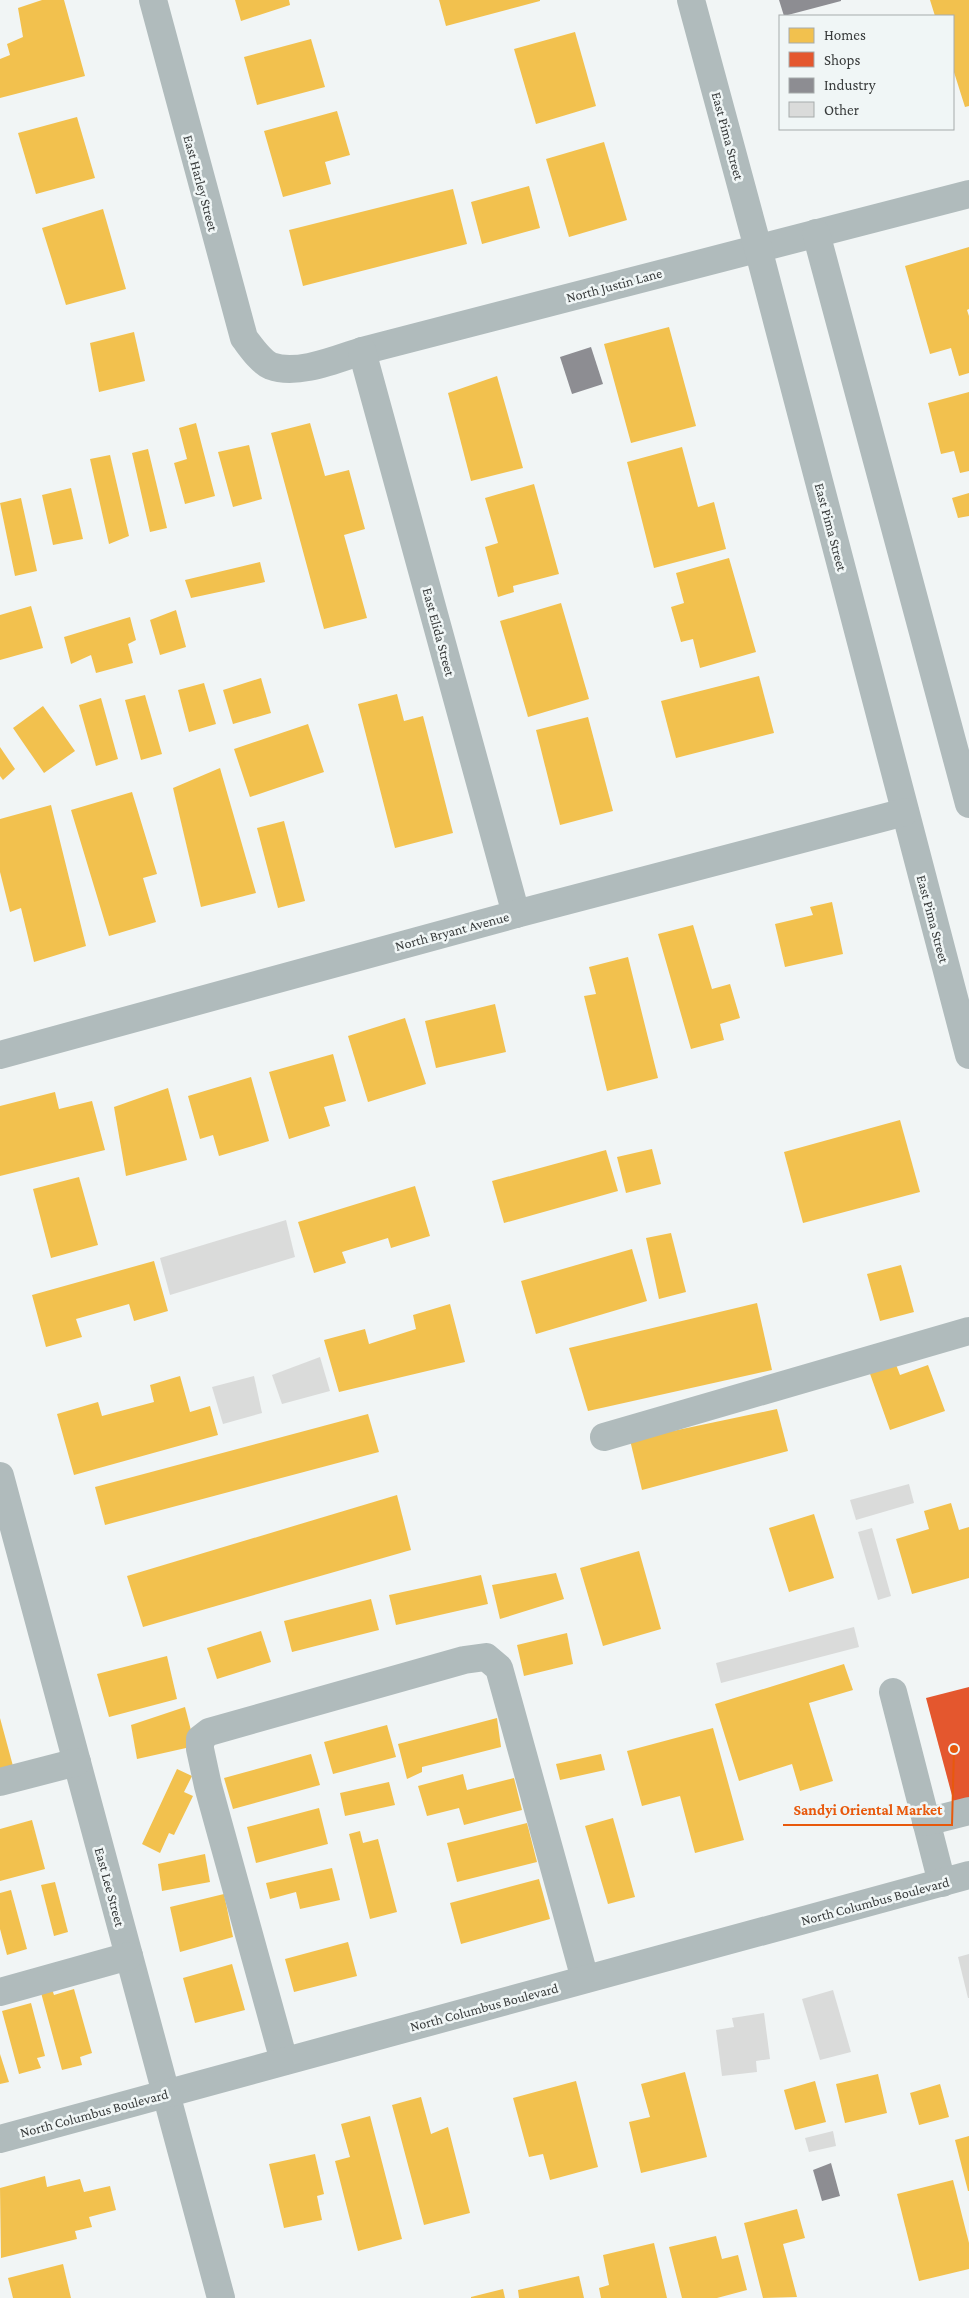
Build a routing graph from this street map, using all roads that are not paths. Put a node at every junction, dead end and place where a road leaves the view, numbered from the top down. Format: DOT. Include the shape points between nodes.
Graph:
graph roads {
  1 [pos="153,0"];
  2 [pos="691,0"];
  3 [pos="969,194"];
  4 [pos="816,233"];
  5 [pos="758,248"];
  6 [pos="362,351"];
  7 [pos="262,359"];
  8 [pos="969,804"];
  9 [pos="905,812"];
  10 [pos="516,914"];
  11 [pos="958,971"];
  12 [pos="0,1055"];
  13 [pos="969,1055"];
  14 [pos="969,1331"];
  15 [pos="604,1436"];
  16 [pos="2,1492"];
  17 [pos="893,1692"];
  18 [pos="77,1762"];
  19 [pos="0,1782"];
  20 [pos="969,1811"];
  21 [pos="926,1822"];
  22 [pos="969,1875"];
  23 [pos="942,1883"];
  24 [pos="129,1956"];
  25 [pos="585,1979"];
  26 [pos="0,1992"];
  27 [pos="284,2061"];
  28 [pos="166,2093"];
  29 [pos="0,2139"];
  30 [pos="221,2298"];
  1 -- 7 [label="street, East Harley Street" via="244,338"];
  2 -- 5 [label="street, East Pima Street"];
  3 -- 4 [label="street, North Justin Lane"];
  4 -- 5 [label="street, North Justin Lane"];
  4 -- 8 [label="street"];
  5 -- 6 [label="street, North Justin Lane"];
  5 -- 9 [label="street, East Pima Street"];
  6 -- 7 [label="street, North Justin Lane" via="319,365 290,368 271,366"];
  6 -- 10 [label="street, East Elida Street"];
  9 -- 10 [label="street, North Bryant Avenue"];
  9 -- 11 [label="street, East Pima Street"];
  10 -- 12 [label="street, North Bryant Avenue"];
  11 -- 13 [label="street, East Pima Street"];
  14 -- 15 [label="street"];
  16 -- 18 [label="street, East Lee Street"];
  17 -- 21 [label="street"];
  18 -- 19 [label="street"];
  18 -- 24 [label="street, East Lee Street"];
  20 -- 21 [label="street"];
  21 -- 23 [label="street"];
  22 -- 23 [label="street, North Columbus Boulevard"];
  23 -- 25 [label="street, North Columbus Boulevard"];
  24 -- 26 [label="street"];
  24 -- 28 [label="street, East Lee Street"];
  25 -- 27 [label="street, North Columbus Boulevard"];
  25 -- 27 [label="street" via="499,1668 486,1657 464,1660 210,1732 200,1739 208,1786"];
  27 -- 28 [label="street, North Columbus Boulevard"];
  28 -- 29 [label="street, North Columbus Boulevard"];
  28 -- 30 [label="street, East Lee Street"];
}
